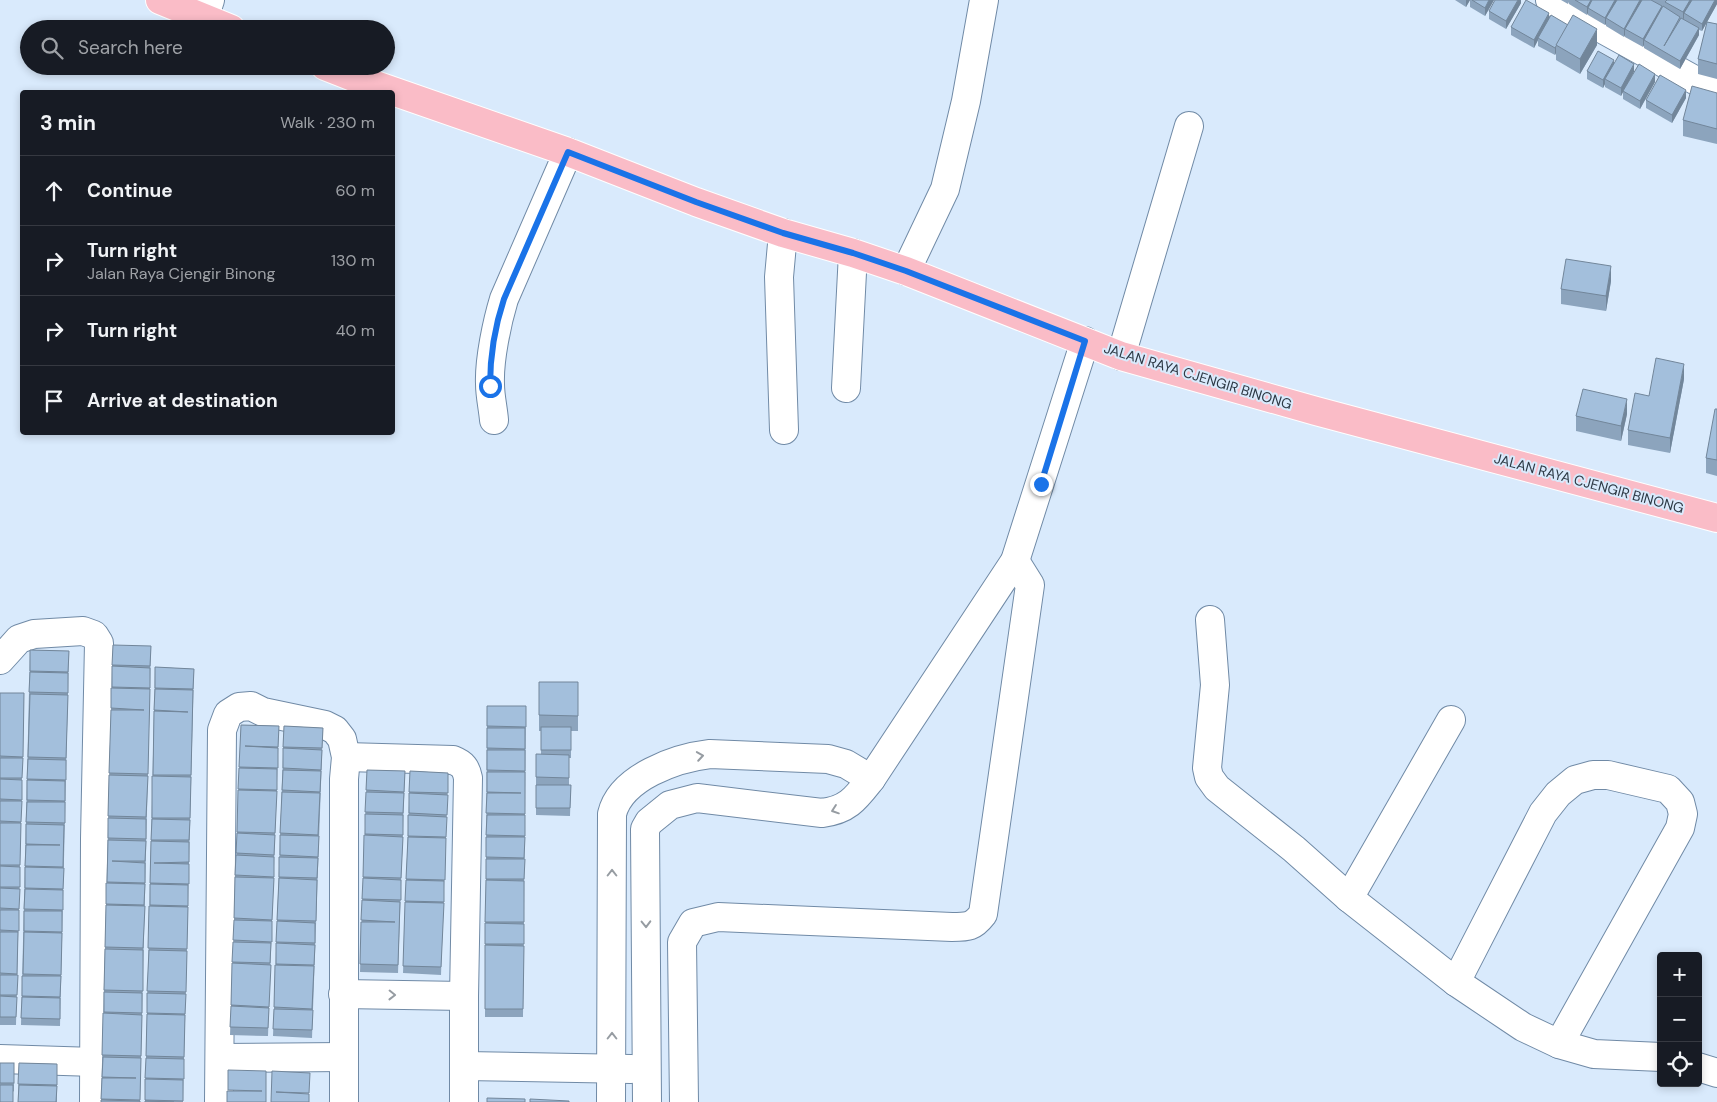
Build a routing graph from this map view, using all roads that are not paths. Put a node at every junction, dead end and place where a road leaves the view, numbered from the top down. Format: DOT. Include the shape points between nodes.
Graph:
graph roads {
  1 [pos="160,0"];
  2 [pos="984,0"];
  3 [pos="1550,0"];
  4 [pos="207,9"];
  5 [pos="220,20"];
  6 [pos="348,75"];
  7 [pos="1717,88"];
  8 [pos="390,90"];
  9 [pos="395,92"];
  10 [pos="1189,126"];
  11 [pos="568,152"];
  12 [pos="783,233"];
  13 [pos="853,253"];
  14 [pos="906,271"];
  15 [pos="1085,341"];
  16 [pos="1120,356"];
  17 [pos="846,388"];
  18 [pos="494,420"];
  19 [pos="784,430"];
  20 [pos="1717,518"];
  21 [pos="1015,561"];
  22 [pos="1210,620"];
  23 [pos="0,660"];
  24 [pos="1451,720"];
  25 [pos="346,757"];
  26 [pos="870,778"];
  27 [pos="612,814"];
  28 [pos="645,830"];
  29 [pos="1349,898"];
  30 [pos="1456,982"];
  31 [pos="343,994"];
  32 [pos="464,996"];
  33 [pos="1559,1044"];
  34 [pos="344,1057"];
  35 [pos="1657,1057"];
  36 [pos="220,1058"];
  37 [pos="0,1059"];
  38 [pos="95,1062"];
  39 [pos="465,1066"];
  40 [pos="1702,1068"];
  41 [pos="612,1070"];
  42 [pos="648,1070"];
  43 [pos="1717,1073"];
  44 [pos="94,1102"];
  45 [pos="219,1102"];
  46 [pos="344,1102"];
  47 [pos="464,1102"];
  48 [pos="611,1102"];
  49 [pos="647,1102"];
  50 [pos="684,1102"];
  1 -- 4 [label="main road"];
  2 -- 14 [label="street" via="966,101 945,189"];
  3 -- 7 [label="street" via="1700,83"];
  4 -- 5 [label="main road"];
  6 -- 8 [label="main road, JALAN RAYA CJENGIR BINONG"];
  9 -- 11 [label="main road, JALAN RAYA CJENGIR BINONG"];
  10 -- 16 [label="street"];
  11 -- 12 [label="main road, JALAN RAYA CJENGIR BINONG"];
  11 -- 18 [label="street" via="500,312 490,372"];
  12 -- 13 [label="main road, JALAN RAYA CJENGIR BINONG"];
  12 -- 19 [label="street" via="779,277"];
  13 -- 14 [label="main road, JALAN RAYA CJENGIR BINONG"];
  13 -- 17 [label="street"];
  14 -- 15 [label="main road, JALAN RAYA CJENGIR BINONG"];
  15 -- 16 [label="main road, JALAN RAYA CJENGIR BINONG"];
  15 -- 21 [label="street"];
  16 -- 20 [label="main road, JALAN RAYA CJENGIR BINONG"];
  21 -- 26 [label="street"];
  21 -- 50 [label="street" via="1030,585 983,914 976,924 952,928 718,917 693,922 682,942"];
  22 -- 29 [label="street" via="1215,684 1207,768 1210,777 1217,788"];
  23 -- 38 [label="street" via="19,639 34,634 83,631 94,635 99,643"];
  24 -- 29 [label="street"];
  25 -- 31 [label="street"];
  25 -- 32 [label="street" via="453,760 462,764 466,771"];
  25 -- 36 [label="street" via="342,740 335,730 325,725 263,712 251,706 239,707 228,714 222,730"];
  27 -- 26 [label="street, one-way" via="624,792 646,775 702,755 828,759 846,764"];
  26 -- 28 [label="street, one-way" via="853,801 831,812 697,798 670,805 649,822"];
  27 -- 28 [label="street"];
  41 -- 27 [label="street, one-way"];
  28 -- 42 [label="street, one-way"];
  29 -- 30 [label="street"];
  30 -- 33 [label="street" via="1523,1027"];
  30 -- 33 [label="street" via="1543,813 1558,794 1575,780 1593,775 1608,775 1668,789 1680,802 1683,814 1680,828"];
  31 -- 32 [label="street, one-way"];
  31 -- 34 [label="street"];
  32 -- 39 [label="street"];
  33 -- 35 [label="street" via="1594,1054"];
  34 -- 36 [label="street"];
  34 -- 46 [label="street"];
  36 -- 45 [label="street"];
  37 -- 38 [label="street"];
  38 -- 44 [label="street"];
  39 -- 41 [label="street"];
  39 -- 47 [label="street"];
  40 -- 43 [label="street"];
  41 -- 42 [label="street"];
  41 -- 48 [label="street"];
  42 -- 49 [label="street"];
}
